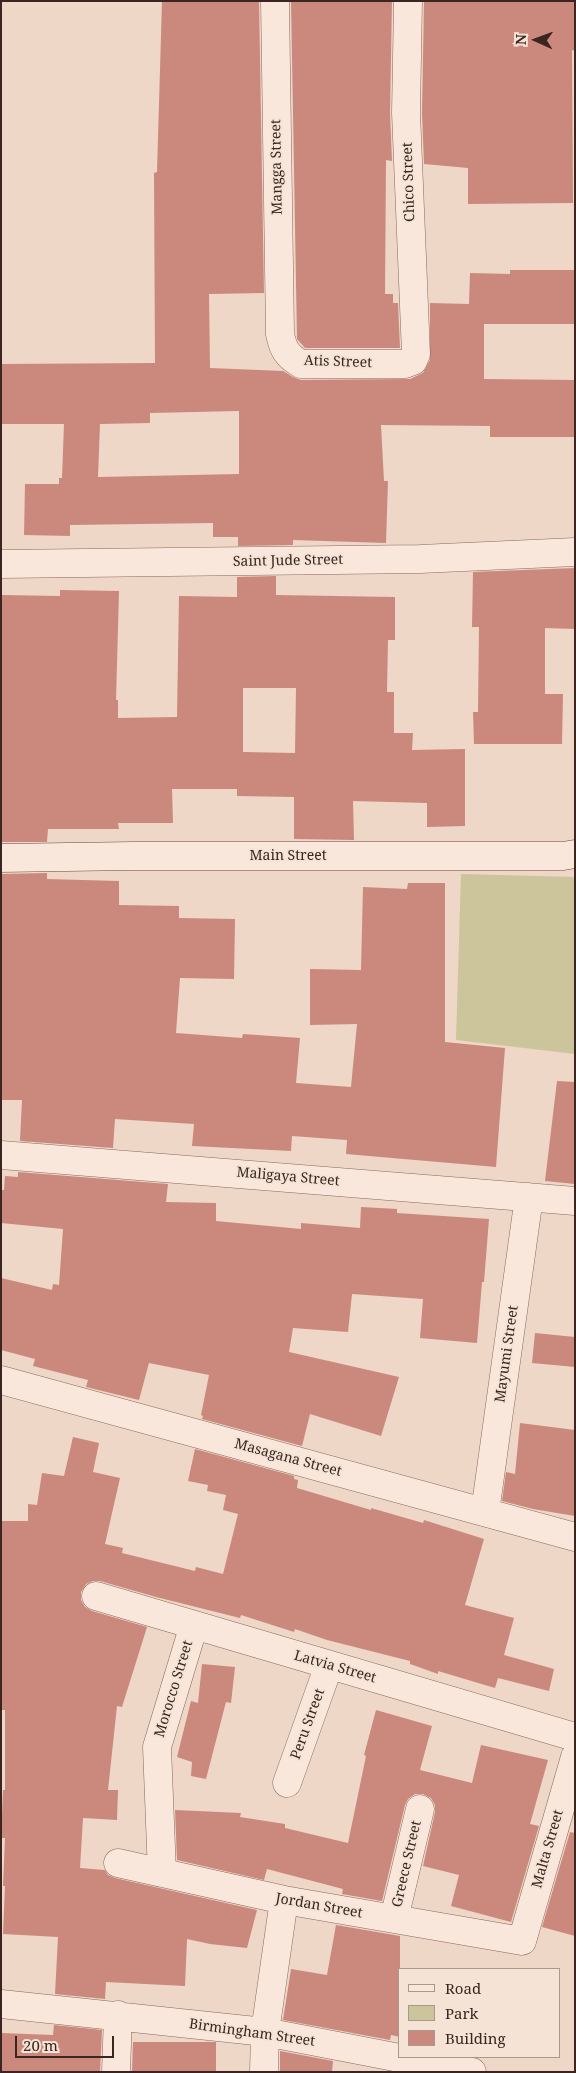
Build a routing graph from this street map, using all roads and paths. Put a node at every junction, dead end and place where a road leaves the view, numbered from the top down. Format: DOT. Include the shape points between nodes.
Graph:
graph roads {
  1 [pos="275,1"];
  2 [pos="408,1"];
  3 [pos="280,334"];
  4 [pos="412,361"];
  5 [pos="575,552"];
  6 [pos="1,564"];
  7 [pos="575,854"];
  8 [pos="1,858"];
  9 [pos="1,1155"];
  10 [pos="529,1197"];
  11 [pos="575,1201"];
  12 [pos="1,1380"];
  13 [pos="485,1512"];
  14 [pos="575,1537"];
  15 [pos="96,1596"];
  16 [pos="194,1625"];
  17 [pos="329,1665"];
  18 [pos="575,1737"];
  19 [pos="575,1757"];
  20 [pos="287,1783"];
  21 [pos="420,1810"];
  22 [pos="118,1863"];
  23 [pos="162,1873"];
  24 [pos="284,1900"];
  25 [pos="394,1919"];
  26 [pos="522,1941"];
  27 [pos="1,2004"];
  28 [pos="118,2015"];
  29 [pos="265,2032"];
  30 [pos="409,2066"];
  31 [pos="116,2072"];
  32 [pos="264,2072"];
  33 [pos="472,2072"];
  1 -- 3 [label="street, Mangga Street"];
  2 -- 4 [label="street, Chico Street" via="406,114 416,354"];
  3 -- 4 [label="street, Atis Street" via="282,348 301,364 405,364"];
  5 -- 6 [label="street, Saint Jude Street" via="420,559"];
  7 -- 8 [label="street, Main Street"];
  9 -- 10 [label="street, Maligaya Street"];
  10 -- 11 [label="street, Maligaya Street"];
  10 -- 13 [label="street, Mayumi Street"];
  12 -- 13 [label="street, Masagana Street"];
  13 -- 14 [label="street, Masagana Street"];
  15 -- 16 [label="street, Latvia Street"];
  16 -- 17 [label="street, Latvia Street"];
  16 -- 23 [label="street, Morocco Street" via="157,1747"];
  17 -- 18 [label="street, Latvia Street"];
  17 -- 20 [label="street, Peru Street"];
  19 -- 26 [label="street, Malta Street"];
  21 -- 25 [label="street, Greece Street"];
  22 -- 23 [label="street, Jordan Street"];
  23 -- 24 [label="street, Jordan Street"];
  24 -- 25 [label="street, Jordan Street"];
  24 -- 29 [label="street"];
  25 -- 26 [label="street, Jordan Street"];
  27 -- 28 [label="street, Birmingham Street"];
  28 -- 29 [label="street, Birmingham Street"];
  28 -- 31 [label="street"];
  29 -- 30 [label="street, Birmingham Street"];
  29 -- 32 [label="street"];
  30 -- 33 [label="street, Birmingham Street"];
}
